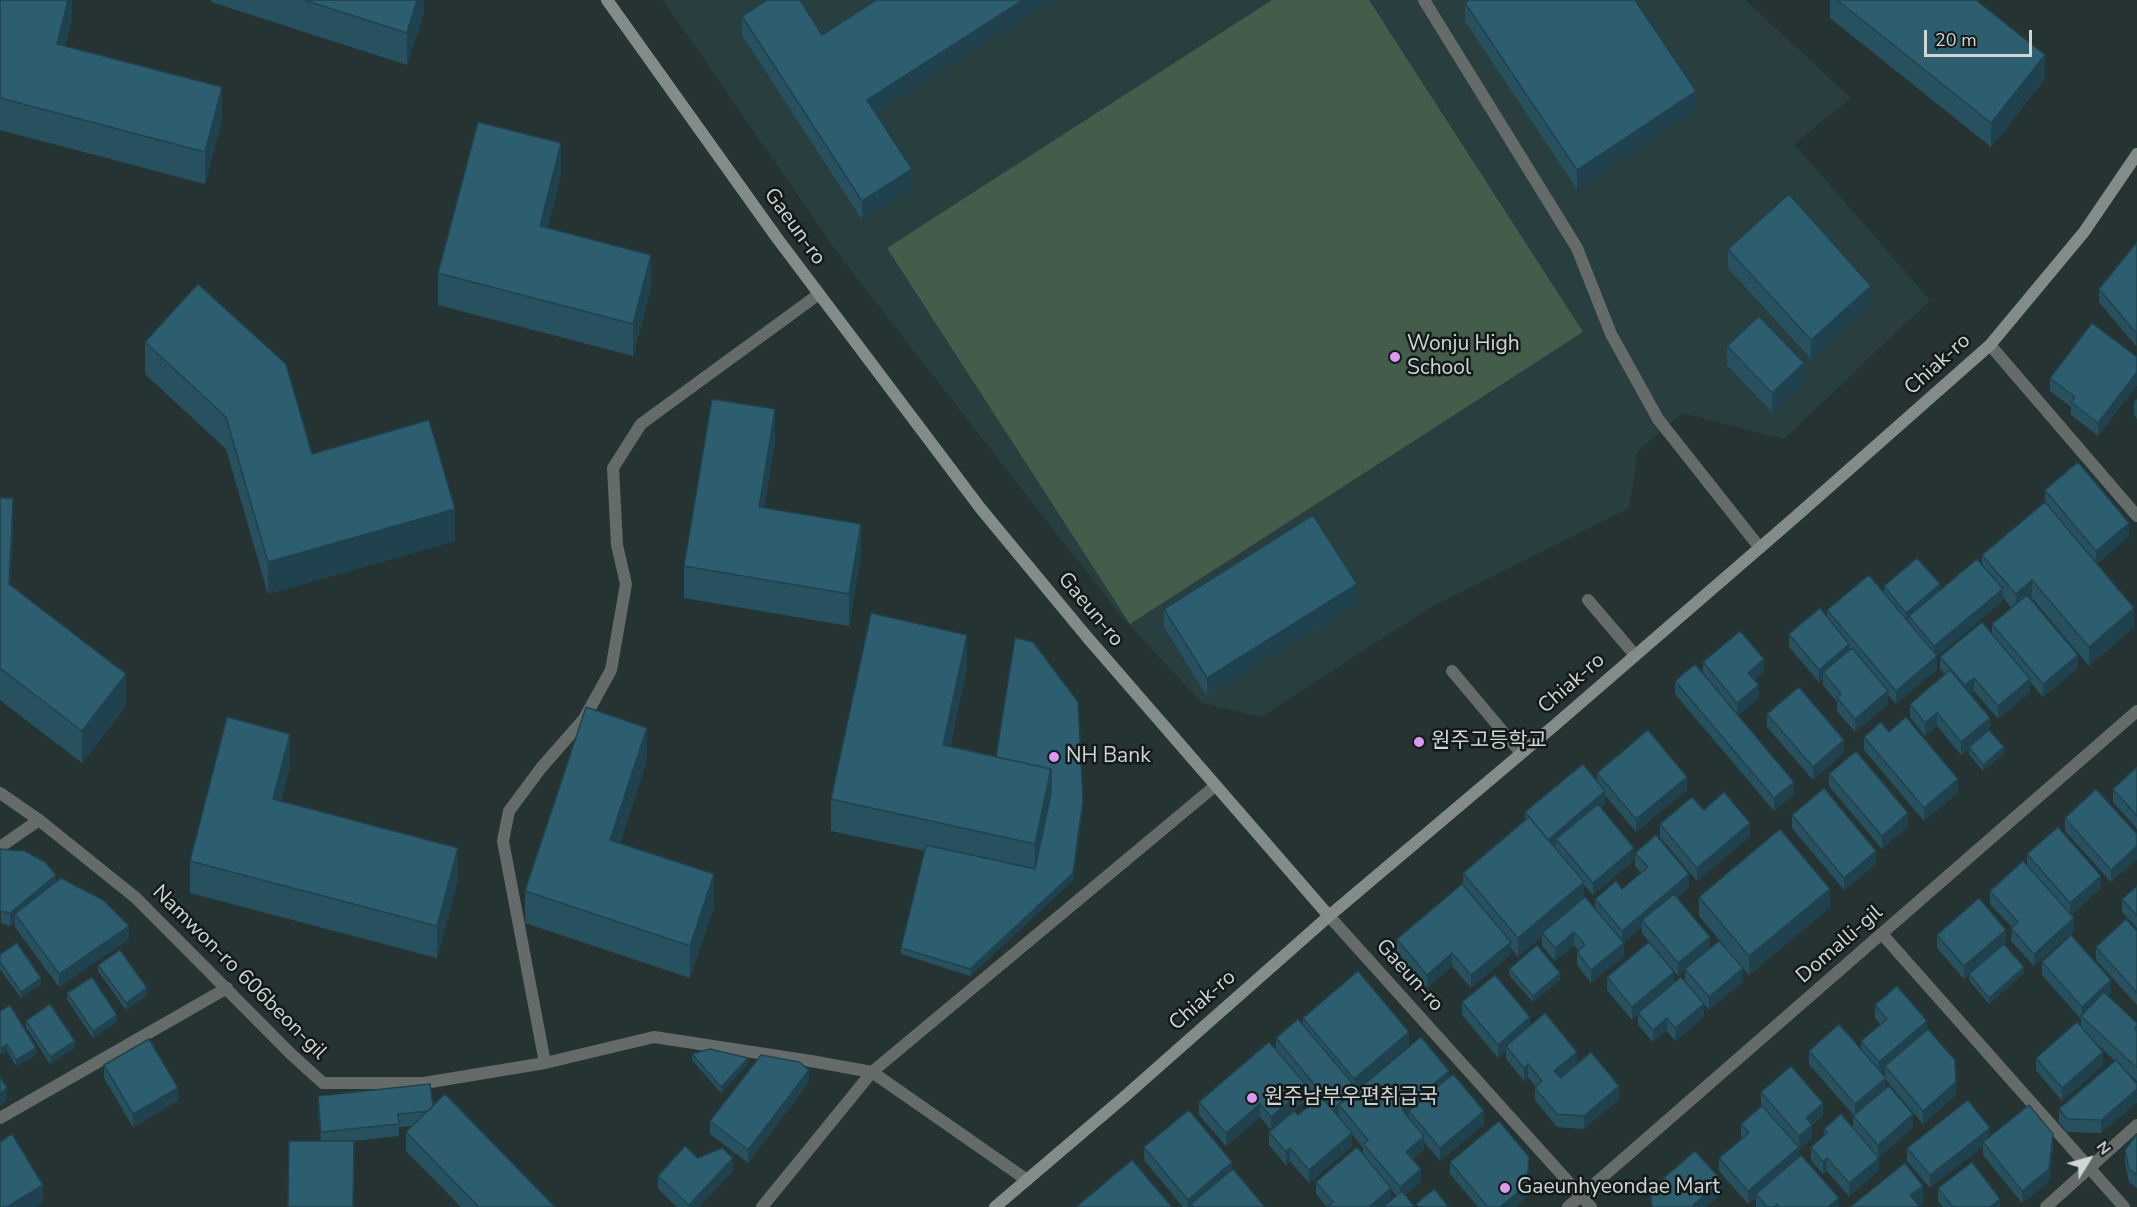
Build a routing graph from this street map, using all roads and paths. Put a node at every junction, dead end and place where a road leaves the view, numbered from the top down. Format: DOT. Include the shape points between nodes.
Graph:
graph roads {
  1 [pos="607,0"];
  2 [pos="1424,0"];
  3 [pos="2137,154"];
  4 [pos="819,294"];
  5 [pos="1990,345"];
  6 [pos="2137,516"];
  7 [pos="1760,548"];
  8 [pos="1588,600"];
  9 [pos="1635,655"];
  10 [pos="1452,671"];
  11 [pos="2137,711"];
  12 [pos="1521,753"];
  13 [pos="1215,786"];
  14 [pos="0,793"];
  15 [pos="39,820"];
  16 [pos="0,847"];
  17 [pos="1329,916"];
  18 [pos="1882,934"];
  19 [pos="227,988"];
  20 [pos="545,1063"];
  21 [pos="872,1072"];
  22 [pos="0,1118"];
  23 [pos="2137,1125"];
  24 [pos="2089,1169"];
  25 [pos="1027,1180"];
  26 [pos="1581,1196"];
  27 [pos="762,1207"];
  28 [pos="995,1207"];
  29 [pos="1568,1207"];
  30 [pos="1592,1207"];
  31 [pos="2046,1207"];
  32 [pos="2124,1207"];
  1 -- 4 [label="main road, Gaeun-ro"];
  2 -- 7 [label="street" via="1577,248 1611,334 1658,419"];
  3 -- 5 [label="main road, Chiak-ro" via="2084,232"];
  4 -- 13 [label="main road, Gaeun-ro" via="981,509"];
  4 -- 20 [label="street" via="641,424 613,468 617,545 626,584 611,670 584,719 509,811 503,841"];
  5 -- 6 [label="street"];
  5 -- 7 [label="main road, Chiak-ro"];
  7 -- 9 [label="main road, Chiak-ro"];
  8 -- 9 [label="street"];
  9 -- 12 [label="main road, Chiak-ro"];
  10 -- 12 [label="street"];
  11 -- 18 [label="street, Domalli-gil"];
  12 -- 17 [label="main road, Chiak-ro"];
  13 -- 17 [label="main road, Gaeun-ro"];
  13 -- 21 [label="street"];
  14 -- 15 [label="street, Namwon-ro 606beon-gil"];
  15 -- 16 [label="street"];
  15 -- 19 [label="street, Namwon-ro 606beon-gil" via="136,898"];
  17 -- 25 [label="main road, Chiak-ro"];
  17 -- 26 [label="street, Gaeun-ro"];
  18 -- 24 [label="street"];
  18 -- 26 [label="street, Domalli-gil"];
  19 -- 20 [label="street, Namwon-ro 606beon-gil" via="323,1083 424,1083"];
  19 -- 22 [label="street"];
  20 -- 21 [label="street, Namwon-ro 606beon-gil" via="654,1037"];
  21 -- 25 [label="street"];
  21 -- 27 [label="street"];
  23 -- 24 [label="street"];
  24 -- 31 [label="street"];
  24 -- 32 [label="street"];
  25 -- 28 [label="main road, Chiak-ro"];
  26 -- 29 [label="street, Domalli-gil"];
  26 -- 30 [label="street, Gaeun-ro"];
}
